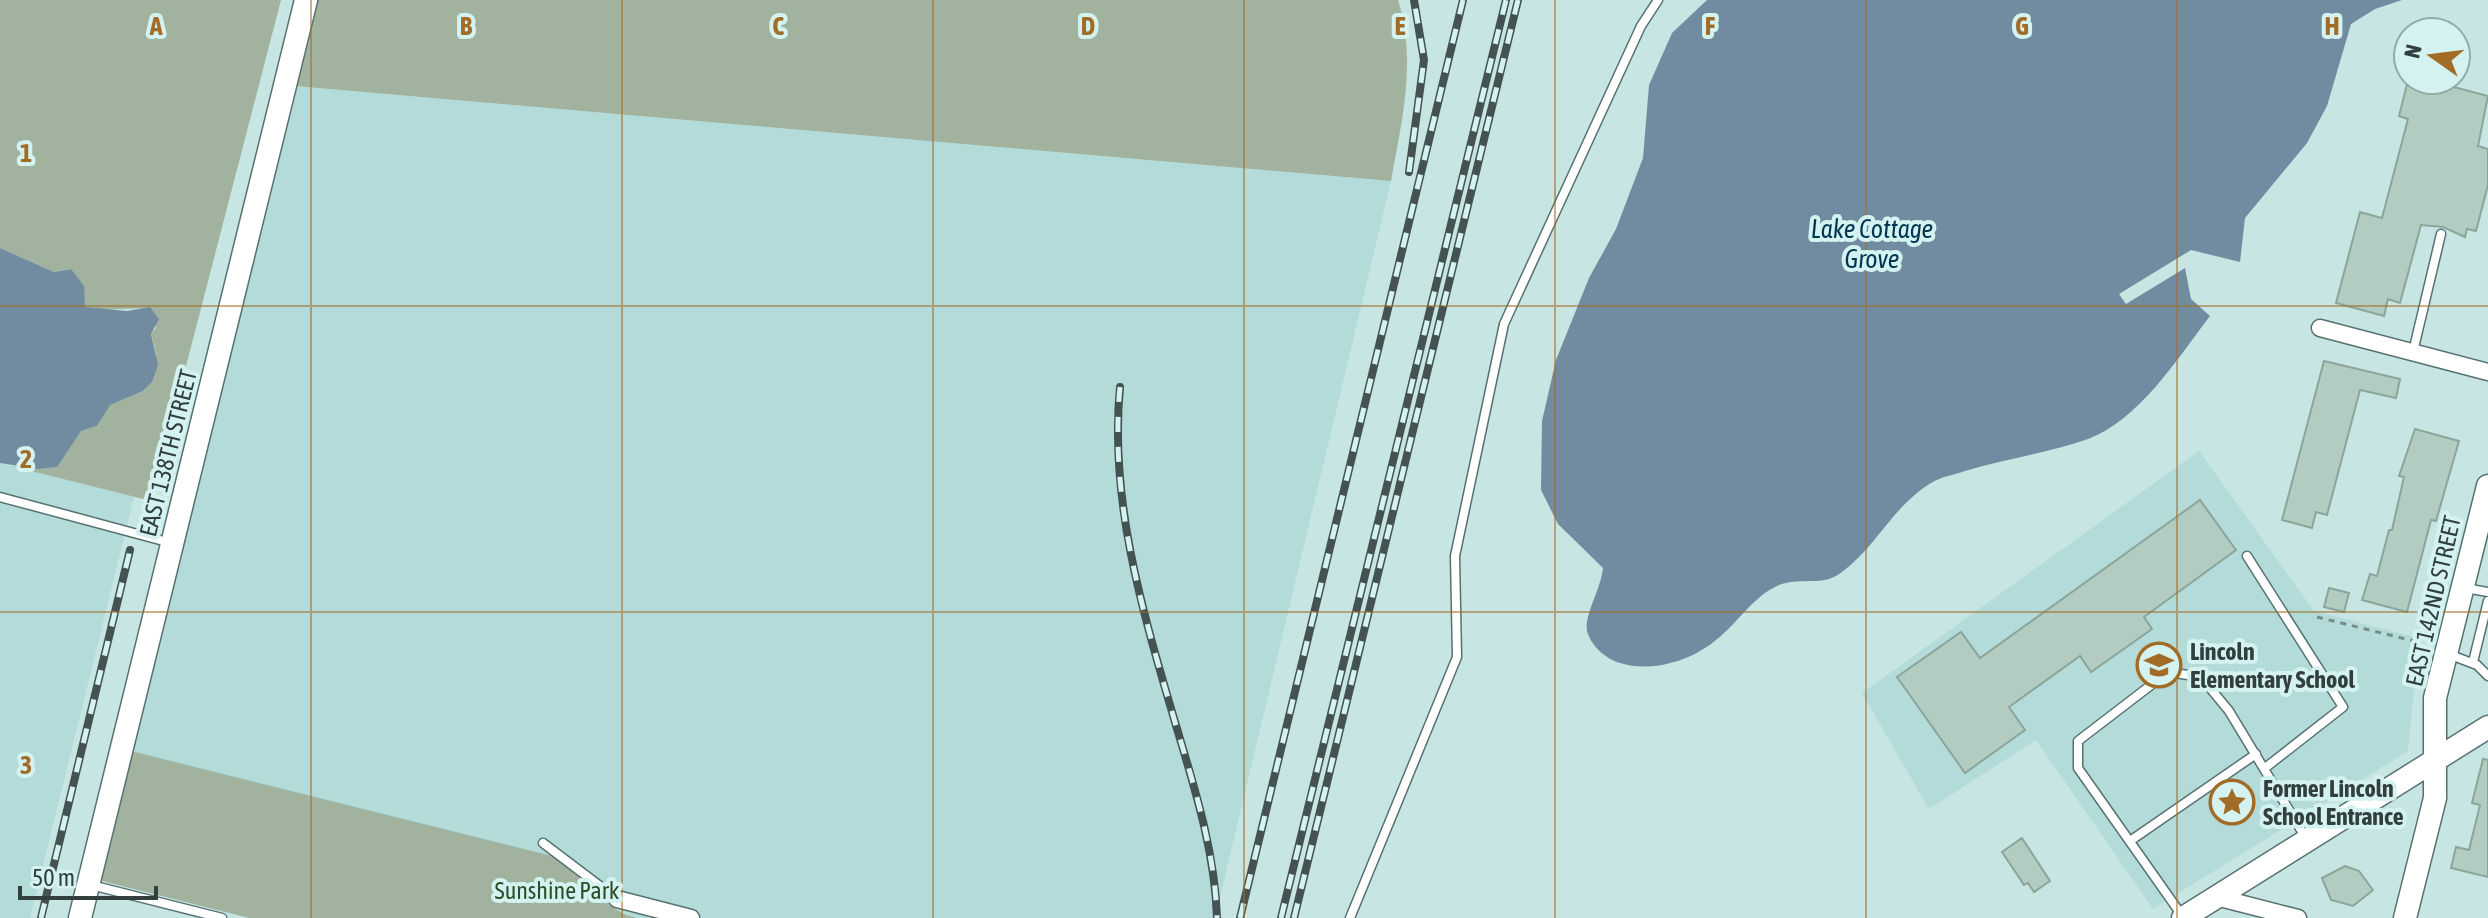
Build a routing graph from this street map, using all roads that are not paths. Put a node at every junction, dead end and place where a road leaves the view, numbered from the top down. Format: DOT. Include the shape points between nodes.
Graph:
graph roads {
  1 [pos="306,0"];
  2 [pos="1658,0"];
  3 [pos="2441,234"];
  4 [pos="2320,328"];
  5 [pos="2413,352"];
  6 [pos="2488,372"];
  7 [pos="2488,486"];
  8 [pos="0,497"];
  9 [pos="172,543"];
  10 [pos="2247,556"];
  11 [pos="2462,587"];
  12 [pos="2488,592"];
  13 [pos="2488,601"];
  14 [pos="2445,653"];
  15 [pos="2473,662"];
  16 [pos="2488,676"];
  17 [pos="2488,727"];
  18 [pos="2256,754"];
  19 [pos="2435,760"];
  20 [pos="2265,768"];
  21 [pos="2307,840"];
  22 [pos="2130,841"];
  23 [pos="543,843"];
  24 [pos="88,885"];
  25 [pos="2216,897"];
  26 [pos="617,899"];
  27 [pos="80,918"];
  28 [pos="222,918"];
  29 [pos="691,918"];
  30 [pos="1350,918"];
  31 [pos="2184,918"];
  32 [pos="2298,918"];
  33 [pos="2405,918"];
  1 -- 9 [label="street, EAST 138TH STREET"];
  2 -- 30 [label="lane" via="1641,26 1504,324 1455,556 1457,657"];
  3 -- 5 [label="lane"];
  4 -- 5 [label="street"];
  5 -- 6 [label="street"];
  7 -- 11 [label="street, EAST 142ND STREET"];
  8 -- 9 [label="lane"];
  9 -- 24 [label="street, EAST 138TH STREET"];
  10 -- 20 [label="lane" via="2343,707"];
  11 -- 12 [label="lane"];
  11 -- 14 [label="street, EAST 142ND STREET"];
  13 -- 15 [label="lane"];
  14 -- 15 [label="lane"];
  14 -- 19 [label="street, EAST 142ND STREET" via="2435,698"];
  15 -- 16 [label="lane"];
  17 -- 19 [label="street"];
  18 -- 20 [label="lane"];
  18 -- 22 [label="lane"];
  18 -- 22 [label="lane" via="2201,677 2168,672 2078,741 2078,768"];
  19 -- 21 [label="street"];
  19 -- 33 [label="street, EAST 142ND STREET" via="2435,798"];
  20 -- 21 [label="lane"];
  21 -- 25 [label="street"];
  22 -- 31 [label="lane"];
  23 -- 26 [label="lane"];
  24 -- 27 [label="street, EAST 138TH STREET"];
  24 -- 28 [label="lane"];
  25 -- 31 [label="street"];
  25 -- 32 [label="street"];
  26 -- 29 [label="street"];
}
